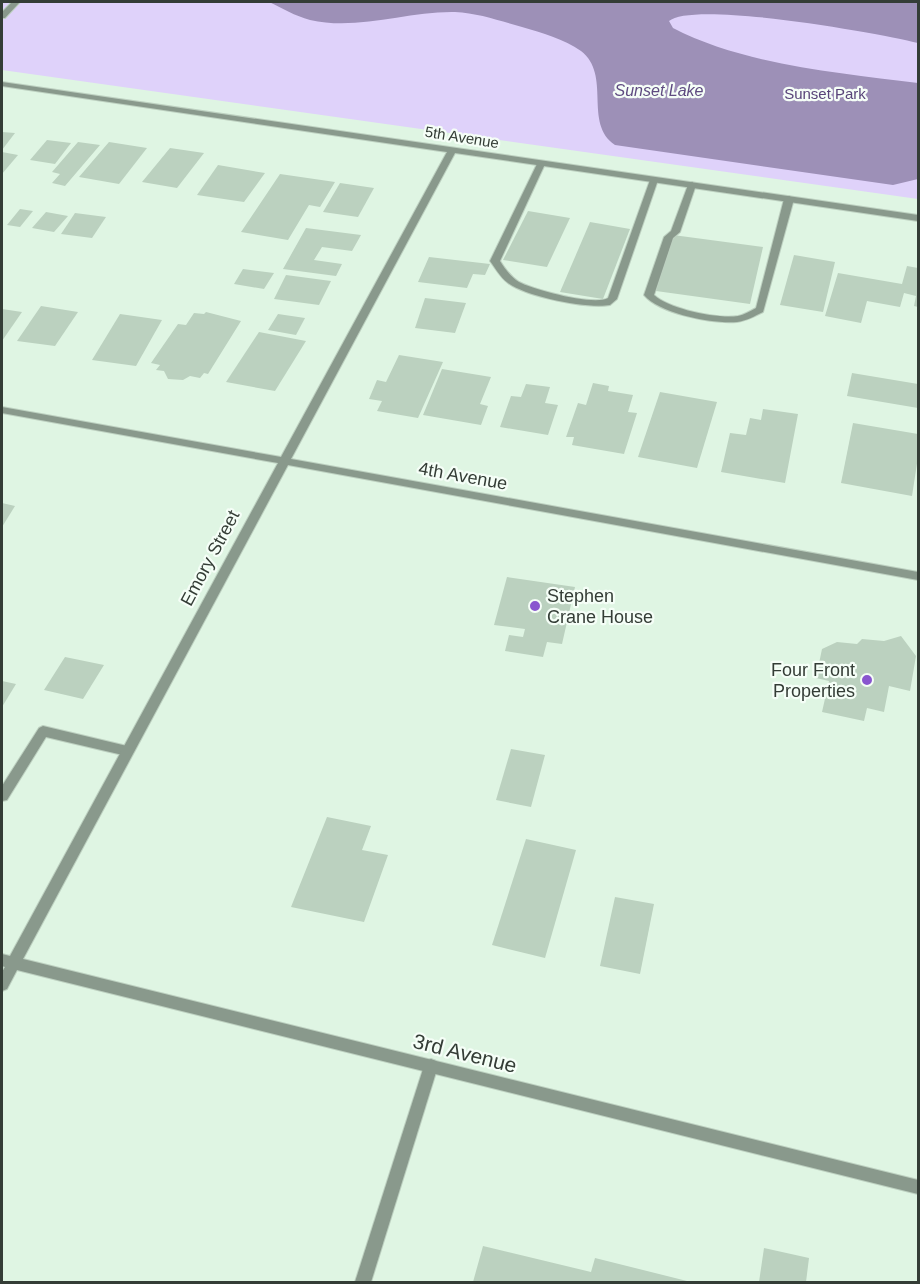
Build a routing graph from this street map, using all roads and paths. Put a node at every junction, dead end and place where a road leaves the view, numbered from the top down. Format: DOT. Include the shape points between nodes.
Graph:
graph roads {
  1 [pos="16,2"];
  2 [pos="2,16"];
  3 [pos="2,84"];
  4 [pos="453,149"];
  5 [pos="541,164"];
  6 [pos="654,180"];
  7 [pos="692,185"];
  8 [pos="789,199"];
  9 [pos="918,218"];
  10 [pos="2,410"];
  11 [pos="283,460"];
  12 [pos="918,576"];
  13 [pos="127,751"];
  14 [pos="2,796"];
  15 [pos="8,961"];
  16 [pos="2,985"];
  17 [pos="431,1066"];
  18 [pos="918,1186"];
  19 [pos="363,1282"];
  1 -- 2 [label="street"];
  3 -- 4 [label="street, 5th Avenue"];
  4 -- 5 [label="street, 5th Avenue"];
  4 -- 11 [label="street, Emory Street"];
  5 -- 6 [label="street, 5th Avenue"];
  5 -- 6 [label="street" via="495,261 525,289 597,303 612,299"];
  6 -- 7 [label="street, 5th Avenue"];
  7 -- 8 [label="street, 5th Avenue"];
  7 -- 8 [label="street" via="649,295 652,301 674,310 738,319 760,310"];
  8 -- 9 [label="street, 5th Avenue"];
  10 -- 11 [label="street, 4th Avenue"];
  11 -- 12 [label="street, 4th Avenue"];
  11 -- 13 [label="street, Emory Street"];
  13 -- 14 [label="street" via="42,731"];
  13 -- 15 [label="street, Emory Street"];
  15 -- 16 [label="street, Emory Street"];
  15 -- 17 [label="street, 3rd Avenue"];
  17 -- 18 [label="street, 3rd Avenue"];
  17 -- 19 [label="street"];
}
